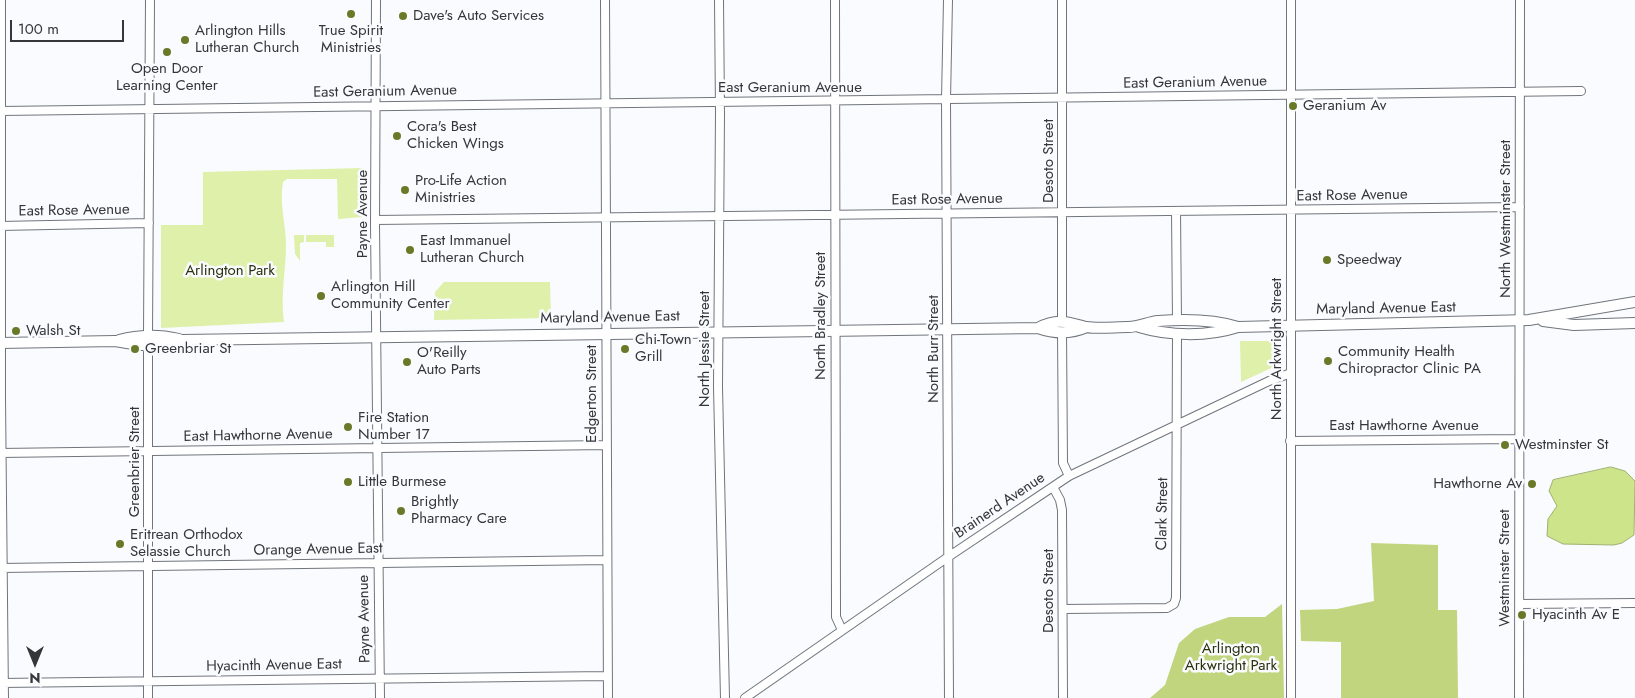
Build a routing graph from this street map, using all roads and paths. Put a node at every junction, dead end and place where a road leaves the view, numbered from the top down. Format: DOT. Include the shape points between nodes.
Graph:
graph roads {
  1 [pos="1,0"];
  2 [pos="150,0"];
  3 [pos="376,0"];
  4 [pos="605,0"];
  5 [pos="719,0"];
  6 [pos="835,0"];
  7 [pos="948,0"];
  8 [pos="1062,0"];
  9 [pos="1291,0"];
  10 [pos="1520,0"];
  11 [pos="1581,91"];
  12 [pos="1520,92"];
  13 [pos="1291,95"];
  14 [pos="1063,98"];
  15 [pos="946,100"];
  16 [pos="834,101"];
  17 [pos="605,102"];
  18 [pos="720,102"];
  19 [pos="377,106"];
  20 [pos="150,108"];
  21 [pos="1,110"];
  22 [pos="1520,207"];
  23 [pos="1292,210"];
  24 [pos="1176,211"];
  25 [pos="1062,212"];
  26 [pos="948,213"];
  27 [pos="834,215"];
  28 [pos="720,216"];
  29 [pos="606,218"];
  30 [pos="375,220"];
  31 [pos="149,223"];
  32 [pos="1,226"];
  33 [pos="1635,302"];
  34 [pos="1519,320"];
  35 [pos="1534,320"];
  36 [pos="1177,321"];
  37 [pos="1635,323"];
  38 [pos="1139,326"];
  39 [pos="1062,327"];
  40 [pos="1238,327"];
  41 [pos="1291,327"];
  42 [pos="948,330"];
  43 [pos="718,331"];
  44 [pos="835,331"];
  45 [pos="606,333"];
  46 [pos="1177,333"];
  47 [pos="377,336"];
  48 [pos="148,340"];
  49 [pos="1,343"];
  50 [pos="1291,373"];
  51 [pos="1178,423"];
  52 [pos="1518,439"];
  53 [pos="1290,441"];
  54 [pos="606,446"];
  55 [pos="377,448"];
  56 [pos="149,451"];
  57 [pos="1,453"];
  58 [pos="1069,476"];
  59 [pos="1053,487"];
  60 [pos="948,557"];
  61 [pos="607,560"];
  62 [pos="378,563"];
  63 [pos="149,567"];
  64 [pos="1,568"];
  65 [pos="1635,603"];
  66 [pos="1519,604"];
  67 [pos="1063,609"];
  68 [pos="842,630"];
  69 [pos="608,676"];
  70 [pos="380,678"];
  71 [pos="148,682"];
  72 [pos="2,683"];
  73 [pos="4,698"];
  74 [pos="148,698"];
  75 [pos="380,698"];
  76 [pos="608,698"];
  77 [pos="725,698"];
  78 [pos="745,698"];
  79 [pos="949,698"];
  80 [pos="1063,698"];
  81 [pos="1291,698"];
  82 [pos="1520,698"];
  1 -- 21 [label="street"];
  2 -- 20 [label="street, Greenbrier Street"];
  3 -- 19 [label="street, Payne Avenue"];
  4 -- 17 [label="street, Edgerton Street"];
  5 -- 18 [label="street, North Jessie Street"];
  6 -- 16 [label="street, North Bradley Street"];
  7 -- 15 [label="street, North Burr Street"];
  8 -- 14 [label="street, Desoto Street"];
  9 -- 13 [label="street, North Arkwright Street"];
  10 -- 12 [label="street, North Westminster Street"];
  11 -- 12 [label="street, East Geranium Avenue"];
  12 -- 13 [label="street, East Geranium Avenue"];
  12 -- 22 [label="street, North Westminster Street"];
  13 -- 14 [label="street, East Geranium Avenue"];
  13 -- 23 [label="street, North Arkwright Street"];
  14 -- 15 [label="street, East Geranium Avenue"];
  14 -- 25 [label="street, Desoto Street"];
  15 -- 16 [label="street, East Geranium Avenue"];
  15 -- 26 [label="street, North Burr Street"];
  16 -- 18 [label="street, East Geranium Avenue"];
  16 -- 27 [label="street, North Bradley Street"];
  17 -- 18 [label="street, East Geranium Avenue"];
  17 -- 19 [label="street, East Geranium Avenue"];
  17 -- 29 [label="street, Edgerton Street"];
  18 -- 28 [label="street, North Jessie Street"];
  19 -- 20 [label="street, East Geranium Avenue"];
  19 -- 30 [label="street, Payne Avenue"];
  20 -- 21 [label="street, East Geranium Avenue"];
  20 -- 31 [label="street, Greenbrier Street"];
  21 -- 32 [label="street"];
  22 -- 23 [label="street, East Rose Avenue"];
  22 -- 34 [label="street, North Westminster Street"];
  23 -- 24 [label="street, East Rose Avenue"];
  23 -- 41 [label="street, North Arkwright Street"];
  24 -- 25 [label="street, East Rose Avenue"];
  24 -- 36 [label="street"];
  25 -- 26 [label="street, East Rose Avenue"];
  25 -- 39 [label="street, Desoto Street"];
  26 -- 27 [label="street, East Rose Avenue"];
  26 -- 42 [label="street, North Burr Street"];
  27 -- 28 [label="street, East Rose Avenue"];
  27 -- 44 [label="street, North Bradley Street"];
  28 -- 29 [label="street, East Rose Avenue"];
  28 -- 43 [label="street, North Jessie Street"];
  29 -- 30 [label="street, East Rose Avenue"];
  29 -- 45 [label="street, Edgerton Street"];
  30 -- 47 [label="street, Payne Avenue"];
  31 -- 32 [label="street, East Rose Avenue"];
  31 -- 48 [label="street, Greenbrier Street"];
  32 -- 49 [label="street"];
  33 -- 35 [label="main road"];
  34 -- 35 [label="main road, Maryland Avenue East"];
  34 -- 41 [label="main road, Maryland Avenue East"];
  34 -- 52 [label="street, North Westminster Street"];
  35 -- 37 [label="main road" via="1574,325"];
  36 -- 38 [label="main road, Maryland Avenue East" via="1156,321"];
  36 -- 40 [label="main road, Maryland Avenue East" via="1219,321"];
  38 -- 39 [label="main road, Maryland Avenue East" via="1087,327 1074,322"];
  38 -- 46 [label="main road, Maryland Avenue East" via="1156,332"];
  39 -- 42 [label="main road, Maryland Avenue East" via="1050,322 1038,328"];
  39 -- 58 [label="street, Desoto Street" via="1063,463"];
  40 -- 41 [label="main road, Maryland Avenue East"];
  40 -- 46 [label="main road, Maryland Avenue East" via="1218,334"];
  41 -- 50 [label="street, North Arkwright Street"];
  42 -- 44 [label="main road, Maryland Avenue East"];
  42 -- 60 [label="street, North Burr Street"];
  43 -- 44 [label="main road, Maryland Avenue East"];
  43 -- 45 [label="main road, Maryland Avenue East"];
  43 -- 77 [label="street, North Jessie Street"];
  44 -- 68 [label="street, North Bradley Street" via="836,617"];
  45 -- 47 [label="main road, Maryland Avenue East"];
  45 -- 54 [label="street, Edgerton Street"];
  46 -- 51 [label="street, Clark Street"];
  47 -- 48 [label="main road, Maryland Avenue East"];
  47 -- 55 [label="street, Payne Avenue"];
  48 -- 49 [label="main road, Maryland Avenue East"];
  48 -- 56 [label="street, Greenbrier Street"];
  49 -- 57 [label="street"];
  50 -- 51 [label="street, Brainerd Avenue"];
  50 -- 53 [label="street, North Arkwright Street"];
  51 -- 58 [label="street, Brainerd Avenue"];
  51 -- 67 [label="street, Clark Street" via="1174,604 1167,608"];
  52 -- 53 [label="street, East Hawthorne Avenue"];
  52 -- 66 [label="street, Westminster Street"];
  53 -- 81 [label="street, North Arkwright Street"];
  54 -- 55 [label="street, East Hawthorne Avenue"];
  54 -- 61 [label="street, Edgerton Street"];
  55 -- 56 [label="street, East Hawthorne Avenue"];
  55 -- 62 [label="street, Payne Avenue"];
  56 -- 57 [label="street, East Hawthorne Avenue"];
  56 -- 63 [label="street, Greenbrier Street"];
  57 -- 64 [label="street"];
  58 -- 59 [label="street, Brainerd Avenue"];
  59 -- 60 [label="street, Brainerd Avenue"];
  59 -- 67 [label="street, Desoto Street" via="1062,510"];
  60 -- 68 [label="street, Brainerd Avenue"];
  60 -- 79 [label="street, North Burr Street"];
  61 -- 62 [label="street, Orange Avenue East"];
  61 -- 69 [label="street, Edgerton Street"];
  62 -- 63 [label="street, Orange Avenue East"];
  62 -- 70 [label="street, Payne Avenue"];
  63 -- 64 [label="street, Orange Avenue East"];
  63 -- 71 [label="street, Greenbrier Street"];
  64 -- 72 [label="street"];
  65 -- 66 [label="street"];
  66 -- 82 [label="street, Westminster Street"];
  67 -- 80 [label="street, Desoto Street"];
  68 -- 78 [label="street, Brainerd Avenue"];
  69 -- 70 [label="street, Hyacinth Avenue East"];
  69 -- 76 [label="street, Edgerton Street"];
  70 -- 71 [label="street, Hyacinth Avenue East"];
  70 -- 75 [label="street, Payne Avenue"];
  71 -- 72 [label="street, Hyacinth Avenue East"];
  71 -- 74 [label="street, Greenbrier Street"];
  72 -- 73 [label="street"];
}
